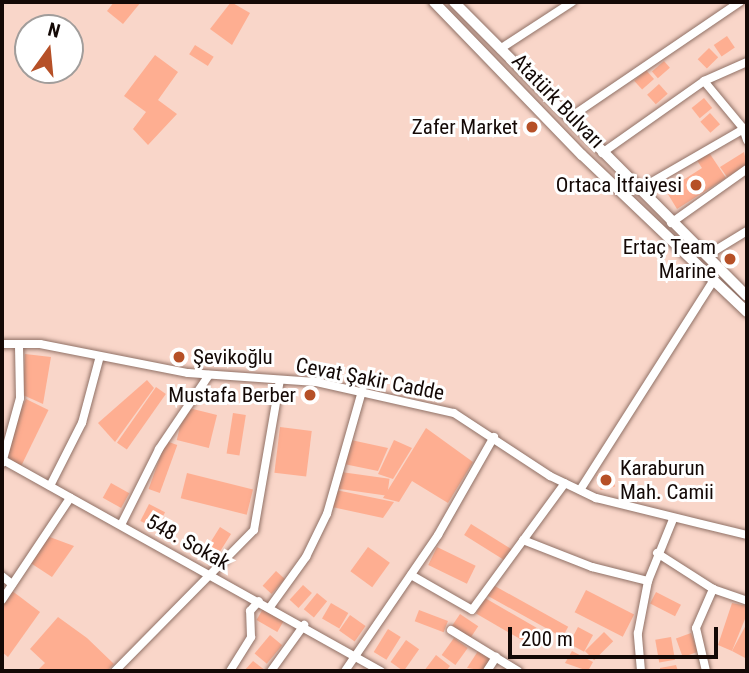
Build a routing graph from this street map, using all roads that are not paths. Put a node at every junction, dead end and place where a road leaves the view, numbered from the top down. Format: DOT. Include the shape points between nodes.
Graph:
graph roads {
  1 [pos="434,2"];
  2 [pos="454,2"];
  3 [pos="572,2"];
  4 [pos="740,2"];
  5 [pos="500,49"];
  6 [pos="747,62"];
  7 [pos="704,81"];
  8 [pos="569,118"];
  9 [pos="745,128"];
  10 [pos="747,140"];
  11 [pos="602,153"];
  12 [pos="747,169"];
  13 [pos="638,190"];
  14 [pos="671,223"];
  15 [pos="747,231"];
  16 [pos="706,256"];
  17 [pos="714,280"];
  18 [pos="747,296"];
  19 [pos="747,312"];
  20 [pos="2,344"];
  21 [pos="19,344"];
  22 [pos="100,356"];
  23 [pos="209,375"];
  24 [pos="280,380"];
  25 [pos="362,391"];
  26 [pos="494,437"];
  27 [pos="3,461"];
  28 [pos="565,483"];
  29 [pos="50,486"];
  30 [pos="580,490"];
  31 [pos="70,498"];
  32 [pos="673,519"];
  33 [pos="121,525"];
  34 [pos="747,535"];
  35 [pos="523,540"];
  36 [pos="657,553"];
  37 [pos="211,574"];
  38 [pos="411,575"];
  39 [pos="2,576"];
  40 [pos="648,581"];
  41 [pos="12,584"];
  42 [pos="713,589"];
  43 [pos="2,600"];
  44 [pos="259,601"];
  45 [pos="747,601"];
  46 [pos="270,607"];
  47 [pos="304,625"];
  48 [pos="452,630"];
  49 [pos="356,656"];
  50 [pos="496,657"];
  51 [pos="118,668"];
  52 [pos="132,671"];
  53 [pos="230,671"];
  54 [pos="271,671"];
  55 [pos="345,671"];
  56 [pos="381,671"];
  57 [pos="487,671"];
  58 [pos="518,671"];
  59 [pos="641,671"];
  60 [pos="706,671"];
  1 -- 17 [label="main road, Atatürk Bulvarı" via="582,155"];
  2 -- 5 [label="main road, Atatürk Bulvarı"];
  3 -- 5 [label="street"];
  4 -- 8 [label="street"];
  5 -- 8 [label="main road, Atatürk Bulvarı"];
  6 -- 7 [label="street"];
  7 -- 9 [label="street"];
  7 -- 11 [label="street"];
  8 -- 11 [label="main road, Atatürk Bulvarı"];
  9 -- 10 [label="street"];
  9 -- 13 [label="street"];
  11 -- 13 [label="main road, Atatürk Bulvarı"];
  12 -- 14 [label="street"];
  13 -- 14 [label="main road, Atatürk Bulvarı"];
  14 -- 16 [label="main road, Atatürk Bulvarı"];
  15 -- 16 [label="street"];
  16 -- 18 [label="main road, Atatürk Bulvarı"];
  17 -- 19 [label="main road, Atatürk Bulvarı"];
  17 -- 30 [label="street"];
  20 -- 21 [label="street, Cevat Şakir Cadde"];
  21 -- 22 [label="street, Cevat Şakir Cadde"];
  21 -- 27 [label="street" via="20,398"];
  22 -- 23 [label="street, Cevat Şakir Cadde"];
  22 -- 29 [label="street" via="82,423"];
  23 -- 24 [label="street, Cevat Şakir Cadde"];
  23 -- 33 [label="street" via="159,449"];
  24 -- 25 [label="street, Cevat Şakir Cadde"];
  24 -- 37 [label="street" via="254,530"];
  25 -- 26 [label="street, Cevat Şakir Cadde" via="454,413"];
  25 -- 46 [label="street" via="327,514 306,557"];
  26 -- 28 [label="street, Cevat Şakir Cadde"];
  26 -- 38 [label="street"];
  27 -- 29 [label="street, 548. Sokak"];
  28 -- 30 [label="street, Cevat Şakir Cadde"];
  28 -- 35 [label="street"];
  29 -- 31 [label="street, 548. Sokak"];
  30 -- 32 [label="street, Cevat Şakir Cadde"];
  31 -- 33 [label="street, 548. Sokak"];
  31 -- 41 [label="street"];
  32 -- 34 [label="street, Cevat Şakir Cadde"];
  32 -- 36 [label="street"];
  33 -- 37 [label="street, 548. Sokak"];
  35 -- 38 [label="street" via="472,610"];
  35 -- 40 [label="street" via="592,567"];
  36 -- 40 [label="street"];
  36 -- 42 [label="street"];
  37 -- 44 [label="street, 548. Sokak"];
  37 -- 51 [label="street"];
  38 -- 49 [label="street"];
  39 -- 41 [label="street"];
  40 -- 59 [label="street" via="638,633"];
  41 -- 43 [label="street"];
  42 -- 45 [label="street"];
  42 -- 60 [label="street" via="696,628"];
  44 -- 46 [label="street, 548. Sokak"];
  44 -- 53 [label="street" via="250,611 251,638"];
  46 -- 47 [label="street, 548. Sokak"];
  47 -- 49 [label="street, 548. Sokak"];
  47 -- 54 [label="street"];
  48 -- 50 [label="street"];
  49 -- 55 [label="street"];
  49 -- 56 [label="street, 548. Sokak"];
  50 -- 57 [label="street"];
  50 -- 58 [label="street"];
  51 -- 52 [label="street"];
}
